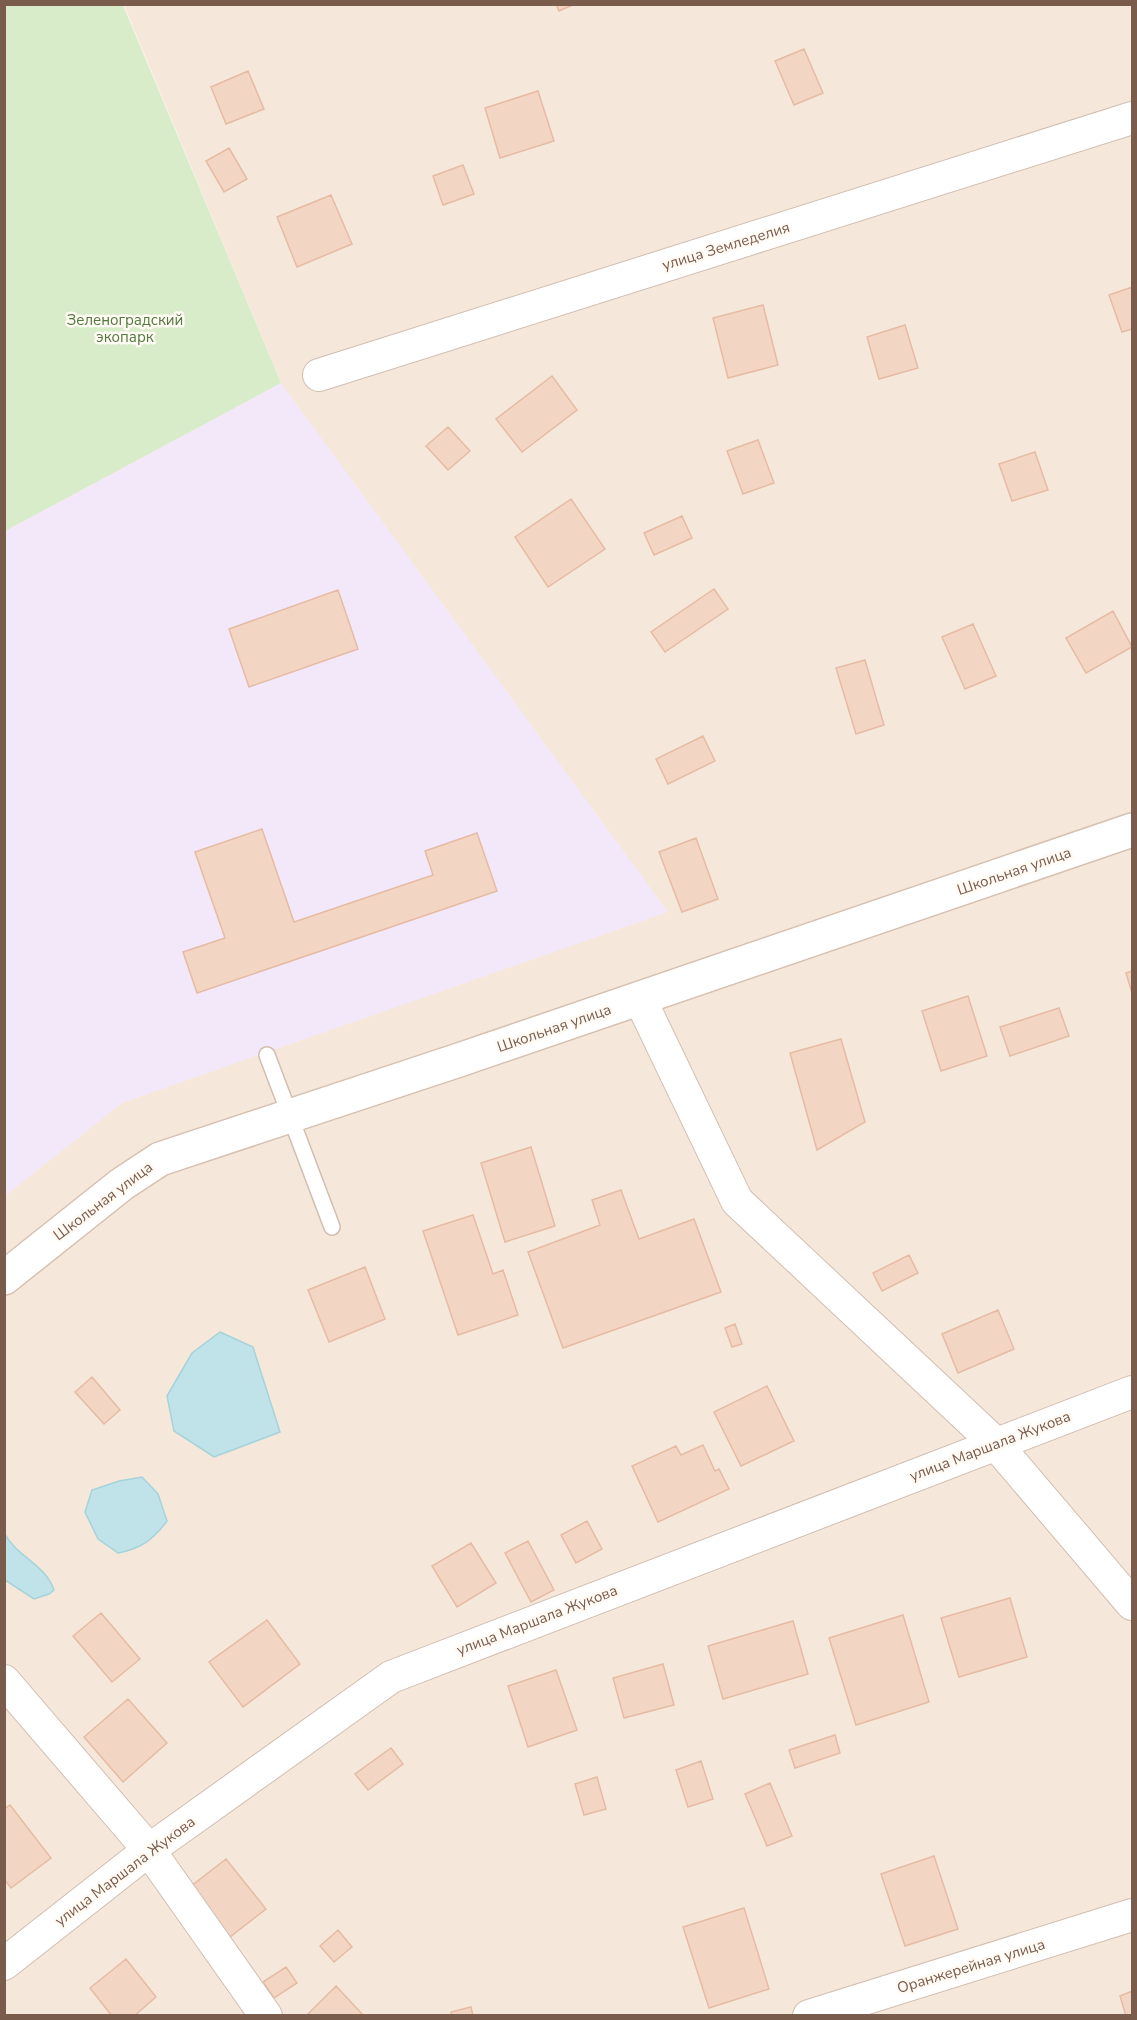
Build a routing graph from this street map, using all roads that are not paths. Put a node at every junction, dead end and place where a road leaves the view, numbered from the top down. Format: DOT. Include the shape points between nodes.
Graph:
graph roads {
  1 [pos="1132,118"];
  2 [pos="319,375"];
  3 [pos="1132,830"];
  4 [pos="640,999"];
  5 [pos="267,1054"];
  6 [pos="290,1117"];
  7 [pos="332,1227"];
  8 [pos="4,1278"];
  9 [pos="1132,1392"];
  10 [pos="995,1443"];
  11 [pos="1132,1604"];
  12 [pos="4,1681"];
  13 [pos="149,1850"];
  14 [pos="1132,1915"];
  15 [pos="4,1964"];
  16 [pos="266,2016"];
  17 [pos="809,2016"];
  1 -- 2 [label="street, улица Земледелия"];
  3 -- 4 [label="street, Школьная улица"];
  4 -- 6 [label="street, Школьная улица"];
  4 -- 10 [label="street" via="737,1201"];
  5 -- 6 [label="lane"];
  6 -- 7 [label="lane"];
  6 -- 8 [label="street, Школьная улица" via="160,1159 122,1184"];
  9 -- 10 [label="street, улица Маршала Жукова"];
  10 -- 11 [label="street"];
  10 -- 13 [label="street, улица Маршала Жукова" via="391,1677"];
  12 -- 13 [label="street"];
  13 -- 15 [label="street, улица Маршала Жукова"];
  13 -- 16 [label="street"];
  14 -- 17 [label="street, Оранжерейная улица"];
}
